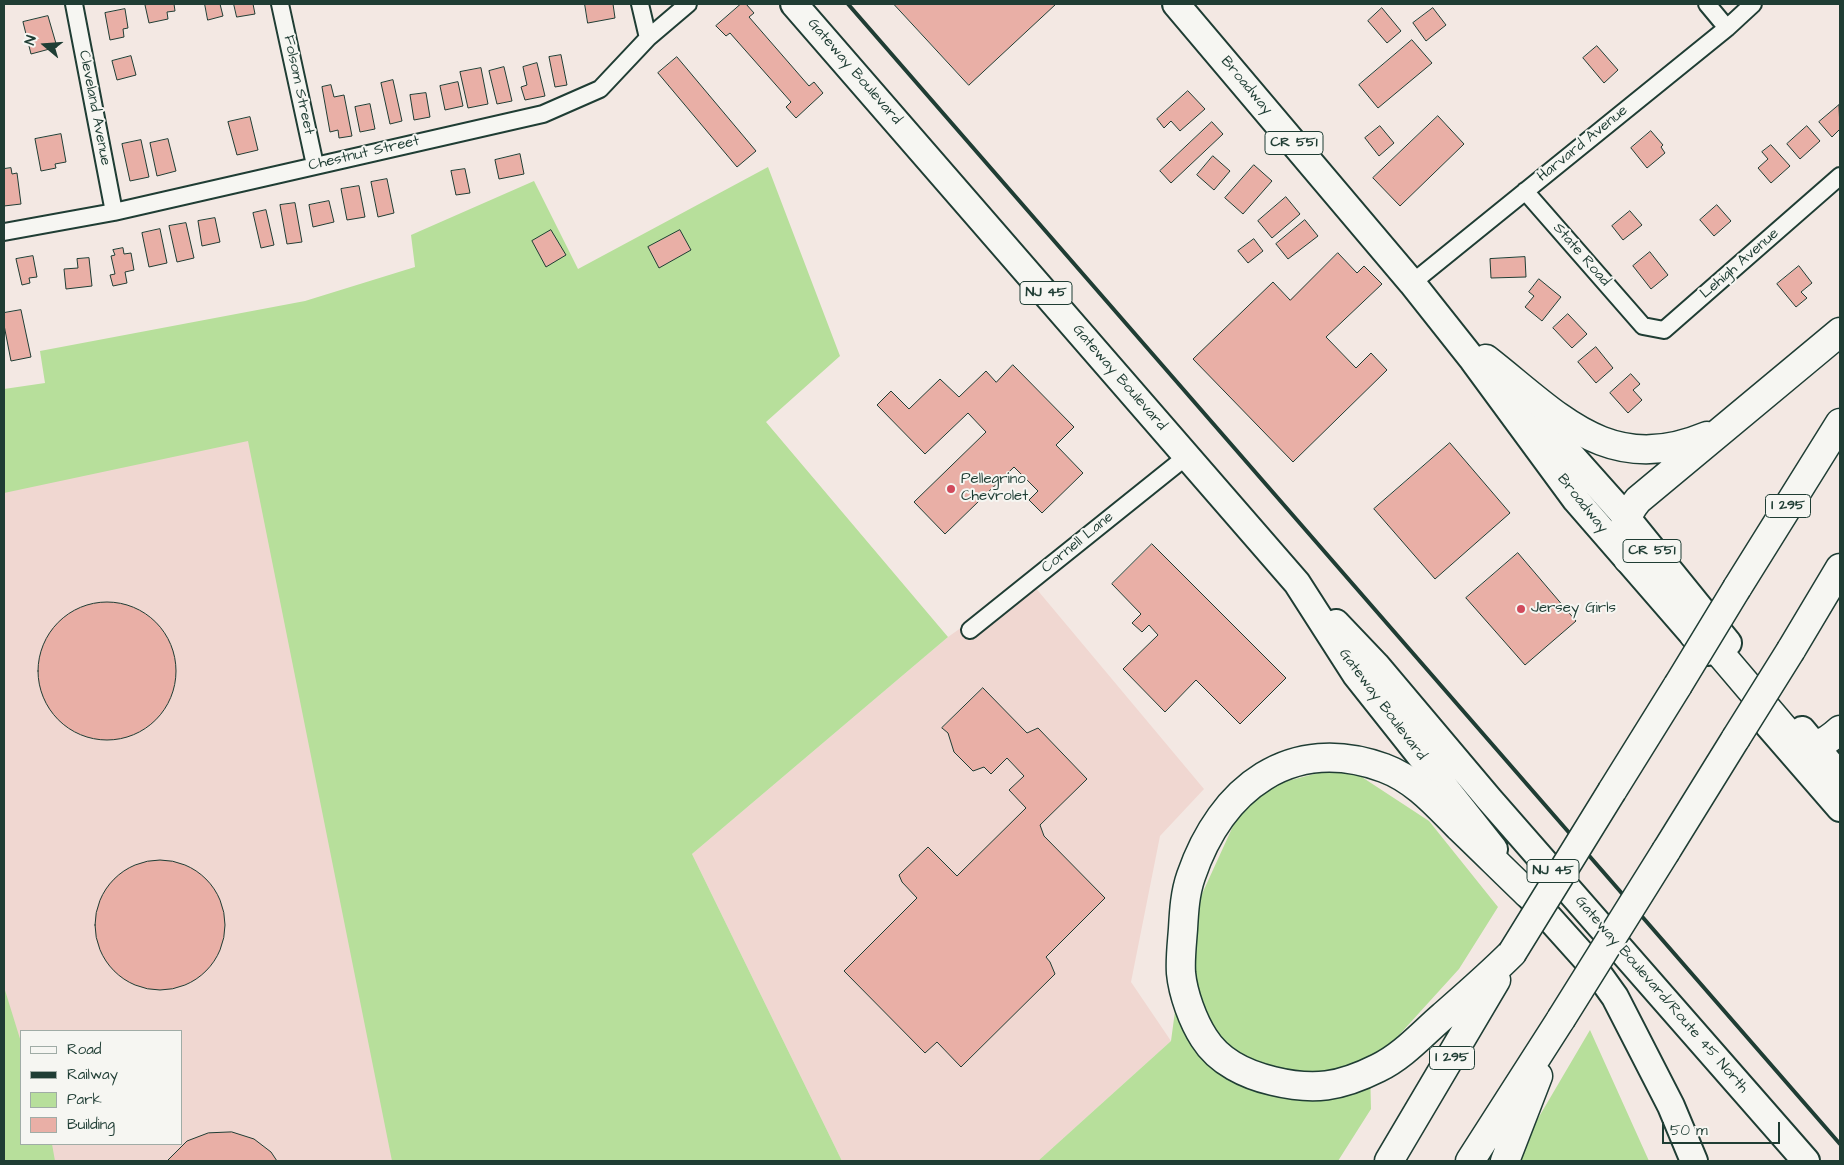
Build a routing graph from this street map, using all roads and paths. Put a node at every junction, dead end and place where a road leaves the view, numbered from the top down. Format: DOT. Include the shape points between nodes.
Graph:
graph roads {
  1 [pos="74,4"];
  2 [pos="280,4"];
  3 [pos="640,4"];
  4 [pos="688,4"];
  5 [pos="794,4"];
  6 [pos="1176,4"];
  7 [pos="1707,4"];
  8 [pos="1753,4"];
  9 [pos="1726,28"];
  10 [pos="648,38"];
  11 [pos="315,165"];
  12 [pos="1840,176"];
  13 [pos="1525,191"];
  14 [pos="114,212"];
  15 [pos="4,232"];
  16 [pos="1412,283"];
  17 [pos="1636,318"];
  18 [pos="1840,332"];
  19 [pos="1486,359"];
  20 [pos="1840,423"];
  21 [pos="1729,426"];
  22 [pos="1187,456"];
  23 [pos="1626,517"];
  24 [pos="1628,559"];
  25 [pos="1840,568"];
  26 [pos="1297,583"];
  27 [pos="970,630"];
  28 [pos="1694,635"];
  29 [pos="1840,730"];
  30 [pos="1815,745"];
  31 [pos="1840,776"];
  32 [pos="1840,808"];
  33 [pos="1528,894"];
  34 [pos="1512,953"];
  35 [pos="1561,1020"];
  36 [pos="1390,1161"];
  37 [pos="1470,1161"];
  38 [pos="1505,1161"];
  39 [pos="1694,1161"];
  40 [pos="1806,1161"];
  1 -- 14 [label="street, Cleveland Avenue"];
  2 -- 11 [label="street, Folsom Street"];
  3 -- 10 [label="street"];
  4 -- 10 [label="street, Chestnut Street"];
  5 -- 22 [label="main road, Gateway Boulevard / NJ 45"];
  6 -- 16 [label="main road, Broadway / CR 551"];
  7 -- 9 [label="street"];
  8 -- 9 [label="street, Harvard Avenue"];
  9 -- 13 [label="street, Harvard Avenue"];
  10 -- 11 [label="street, Chestnut Street" via="600,89 543,114"];
  11 -- 14 [label="street, Chestnut Street"];
  12 -- 17 [label="street, Lehigh Avenue" via="1664,330 1642,326"];
  13 -- 16 [label="street, Harvard Avenue"];
  13 -- 17 [label="street, State Road"];
  14 -- 15 [label="street, Chestnut Street"];
  16 -- 19 [label="main road, Broadway / CR 551"];
  16 -- 24 [label="main road, Broadway / CR 551" via="1576,500"];
  18 -- 21 [label="highway"];
  19 -- 21 [label="highway" via="1576,429 1617,447 1639,450 1670,447"];
  19 -- 23 [label="main road, Broadway / CR 551"];
  20 -- 34 [label="highway, I 295, bridge"];
  21 -- 23 [label="highway" via="1638,500"];
  22 -- 26 [label="main road, Gateway Boulevard / NJ 45"];
  22 -- 27 [label="street, Cornell Lane"];
  23 -- 24 [label="highway" via="1622,536"];
  23 -- 30 [label="main road, Broadway / CR 551"];
  24 -- 28 [label="main road, Broadway / CR 551"];
  25 -- 35 [label="highway, bridge"];
  26 -- 33 [label="main road, Gateway Boulevard / NJ 45" via="1356,675"];
  26 -- 40 [label="main road, Gateway Boulevard/Route 45 North / NJ 45" via="1376,664 1489,799"];
  28 -- 30 [label="highway" via="1712,644 1798,742"];
  28 -- 32 [label="main road, Broadway / CR 551"];
  29 -- 30 [label="highway"];
  30 -- 31 [label="main road, Broadway / CR 551"];
  33 -- 34 [label="highway" via="1413,781 1384,768 1347,758 1313,757 1284,764 1249,786 1214,826 1188,885 1181,974 1193,1017 1204,1039 1222,1058 1259,1078 1305,1088 1333,1085 1381,1067 1425,1034"];
  33 -- 39 [label="main road, NJ 45" via="1583,955 1615,998 1671,1106"];
  34 -- 36 [label="highway, I 295"];
  35 -- 37 [label="highway"];
  35 -- 38 [label="highway"];
}
